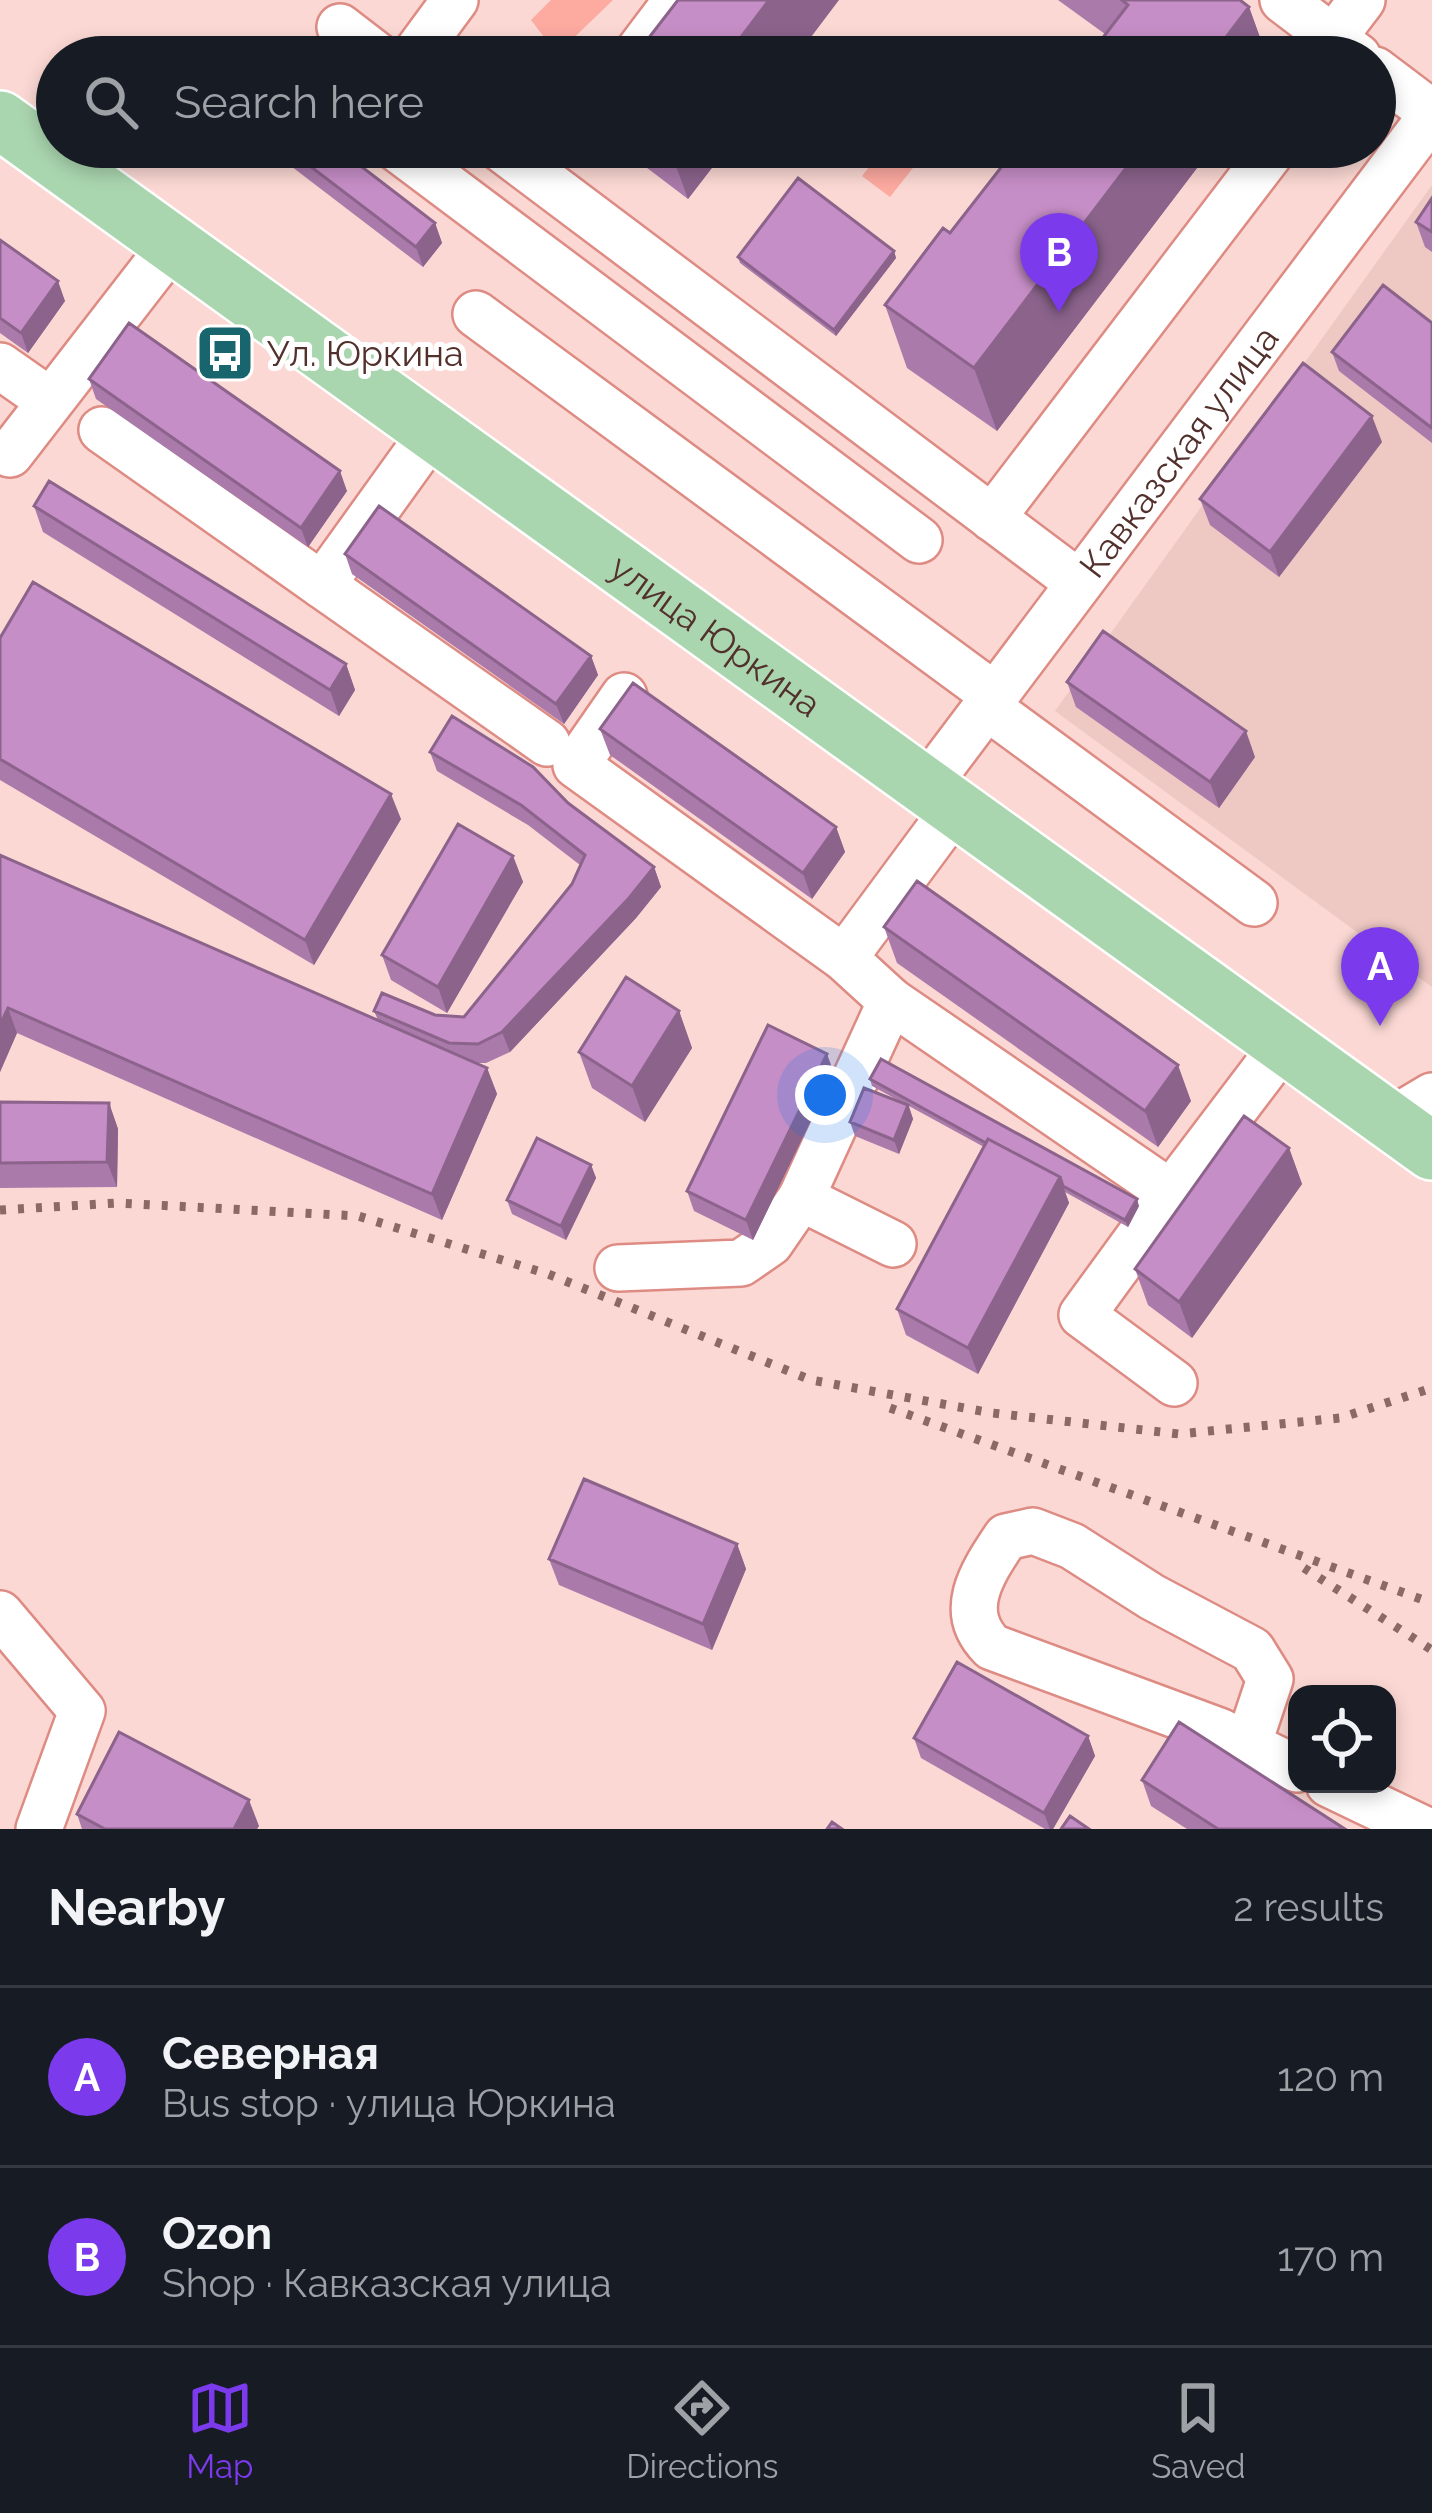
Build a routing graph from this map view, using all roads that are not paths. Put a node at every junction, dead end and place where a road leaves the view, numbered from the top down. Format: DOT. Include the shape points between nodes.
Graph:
graph roads {
  1 [pos="454,0"];
  2 [pos="677,0"];
  3 [pos="1283,0"];
  4 [pos="1362,0"];
  5 [pos="340,27"];
  6 [pos="352,36"];
  7 [pos="428,36"];
  8 [pos="650,36"];
  9 [pos="1329,36"];
  10 [pos="1355,36"];
  11 [pos="1396,87"];
  12 [pos="1432,114"];
  13 [pos="0,120"];
  14 [pos="36,147"];
  15 [pos="1396,162"];
  16 [pos="65,168"];
  17 [pos="456,168"];
  18 [pos="559,168"];
  19 [pos="1259,168"];
  20 [pos="1391,168"];
  21 [pos="171,246"];
  22 [pos="476,314"];
  23 [pos="757,341"];
  24 [pos="0,366"];
  25 [pos="719,391"];
  26 [pos="50,401"];
  27 [pos="102,430"];
  28 [pos="432,432"];
  29 [pos="10,454"];
  30 [pos="992,518"];
  31 [pos="919,540"];
  32 [pos="1079,584"];
  33 [pos="322,585"];
  34 [pos="624,696"];
  35 [pos="990,700"];
  36 [pos="547,743"];
  37 [pos="941,797"];
  38 [pos="1254,903"];
  39 [pos="844,958"];
  40 [pos="891,1001"];
  41 [pos="1284,1044"];
  42 [pos="1418,1123"];
  43 [pos="1172,1193"];
  44 [pos="801,1198"];
  45 [pos="893,1244"];
  46 [pos="618,1268"];
  47 [pos="1174,1383"];
  48 [pos="0,1614"];
  49 [pos="1248,1745"];
  50 [pos="1288,1765"];
  51 [pos="1348,1793"];
  52 [pos="39,1829"];
  53 [pos="1423,1829"];
  1 -- 7 [label="street"];
  2 -- 8 [label="street"];
  3 -- 9 [label="street"];
  4 -- 10 [label="street"];
  5 -- 6 [label="street"];
  11 -- 12 [label="street"];
  12 -- 15 [label="street, Кавказская улица"];
  13 -- 14 [label="main road, улица Юркина"];
  16 -- 21 [label="main road, улица Юркина"];
  17 -- 25 [label="street"];
  18 -- 23 [label="street"];
  19 -- 30 [label="street"];
  20 -- 32 [label="street, Кавказская улица"];
  21 -- 26 [label="street"];
  21 -- 28 [label="main road, улица Юркина"];
  22 -- 35 [label="street"];
  23 -- 25 [label="street"];
  23 -- 30 [label="street"];
  24 -- 26 [label="street"];
  25 -- 31 [label="street"];
  26 -- 29 [label="street"];
  27 -- 33 [label="street"];
  28 -- 33 [label="street"];
  28 -- 37 [label="main road, улица Юркина"];
  30 -- 32 [label="street"];
  32 -- 35 [label="street, Кавказская улица"];
  33 -- 36 [label="street"];
  34 -- 39 [label="street" via="575,765"];
  35 -- 37 [label="street, Кавказская улица"];
  35 -- 38 [label="street"];
  37 -- 39 [label="street, Кавказская улица"];
  37 -- 41 [label="main road, улица Юркина"];
  39 -- 40 [label="street"];
  40 -- 43 [label="street"];
  40 -- 44 [label="street"];
  41 -- 42 [label="main road, улица Юркина"];
  41 -- 43 [label="street"];
  43 -- 47 [label="street" via="1082,1315"];
  44 -- 45 [label="street"];
  44 -- 46 [label="street" via="770,1243 741,1263"];
  48 -- 52 [label="street" via="82,1711"];
  49 -- 49 [label="street" via="992,1647 971,1614 982,1573 1006,1537 1033,1531 1072,1546 1252,1650 1270,1679"];
  49 -- 50 [label="street"];
  51 -- 53 [label="street"];
}
